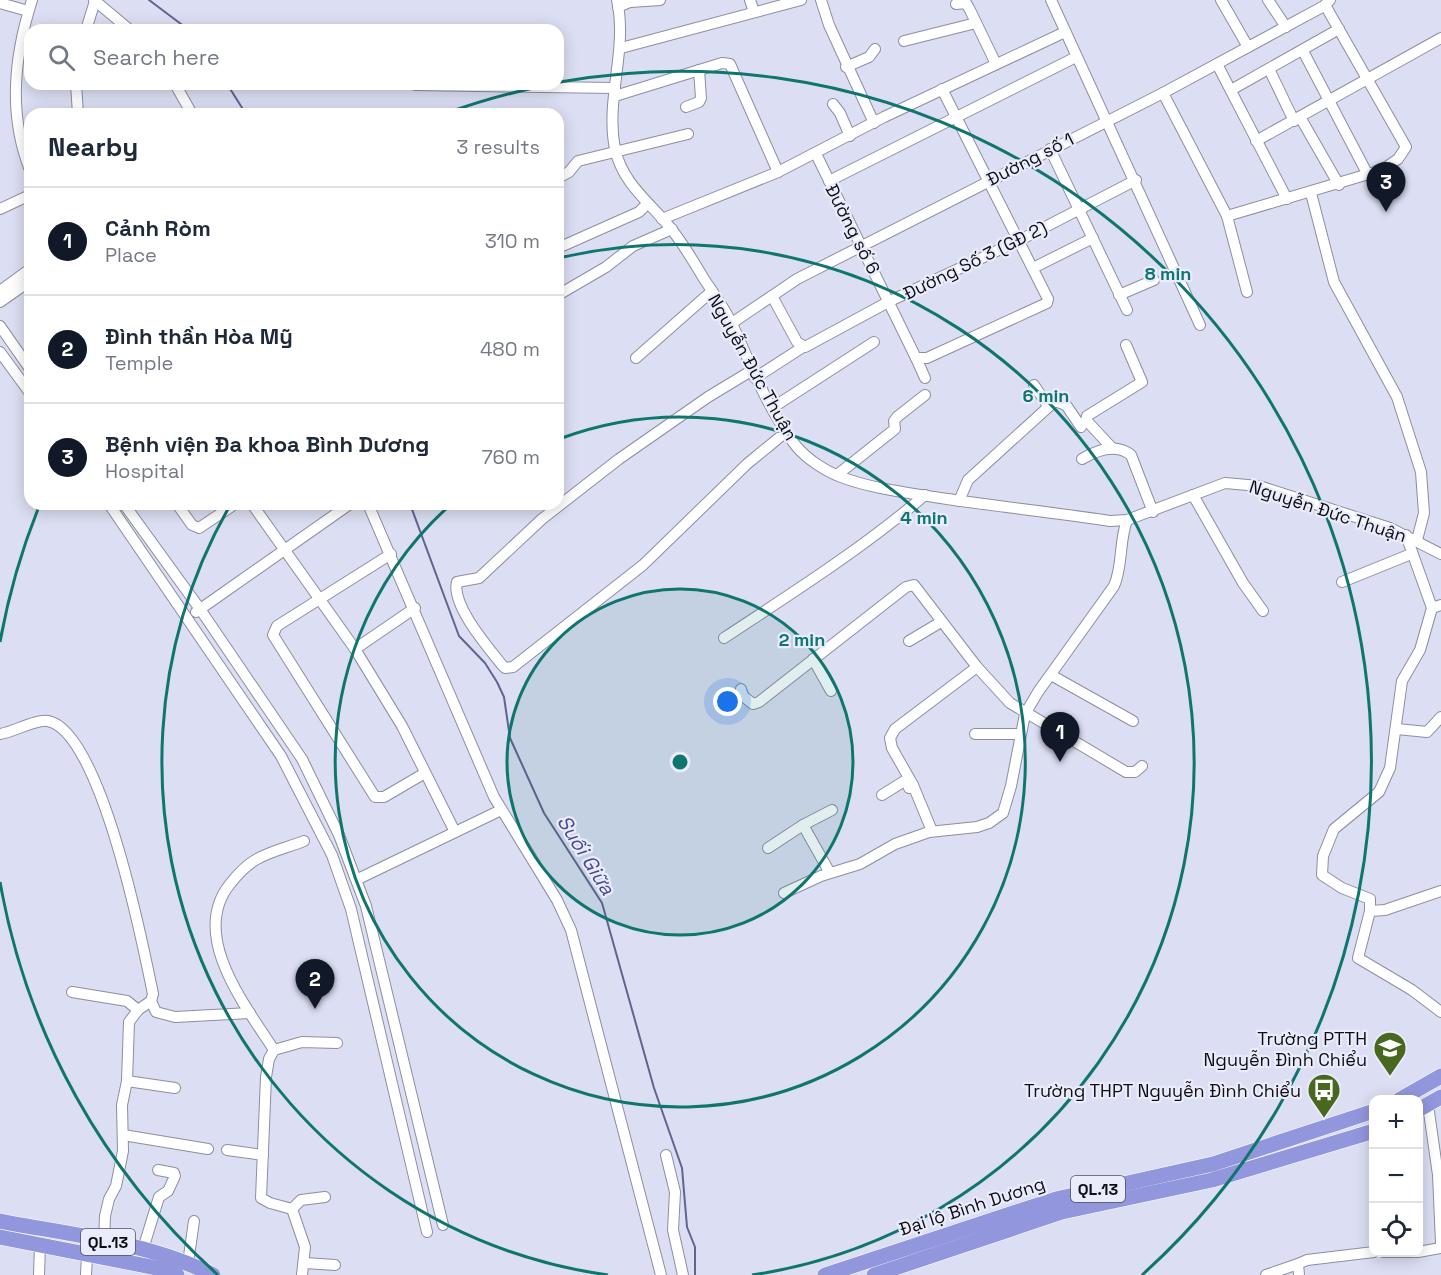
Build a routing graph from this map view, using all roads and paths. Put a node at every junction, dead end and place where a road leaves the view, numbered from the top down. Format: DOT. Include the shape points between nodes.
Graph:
graph roads {
  1 [pos="660,0"];
  2 [pos="750,0"];
  3 [pos="801,0"];
  4 [pos="821,0"];
  5 [pos="1051,0"];
  6 [pos="1221,0"];
  7 [pos="1268,0"];
  8 [pos="95,1"];
  9 [pos="960,2"];
  10 [pos="1328,2"];
  11 [pos="0,3"];
  12 [pos="617,4"];
  13 [pos="30,6"];
  14 [pos="754,12"];
  15 [pos="976,23"];
  16 [pos="25,24"];
  17 [pos="88,24"];
  18 [pos="123,24"];
  19 [pos="1286,27"];
  20 [pos="1339,29"];
  21 [pos="24,30"];
  22 [pos="1065,32"];
  23 [pos="1441,38"];
  24 [pos="903,42"];
  25 [pos="1248,47"];
  26 [pos="621,48"];
  27 [pos="875,49"];
  28 [pos="1303,51"];
  29 [pos="1077,57"];
  30 [pos="996,64"];
  31 [pos="1217,64"];
  32 [pos="846,67"];
  33 [pos="1269,69"];
  34 [pos="699,70"];
  35 [pos="1367,81"];
  36 [pos="942,89"];
  37 [pos="76,90"];
  38 [pos="178,90"];
  39 [pos="560,90"];
  40 [pos="1231,90"];
  41 [pos="615,92"];
  42 [pos="1163,93"];
  43 [pos="1330,101"];
  44 [pos="833,104"];
  45 [pos="686,107"];
  46 [pos="78,108"];
  47 [pos="188,108"];
  48 [pos="956,118"];
  49 [pos="1297,119"];
  50 [pos="1106,120"];
  51 [pos="873,123"];
  52 [pos="688,134"];
  53 [pos="850,136"];
  54 [pos="1256,141"];
  55 [pos="1050,149"];
  56 [pos="24,151"];
  57 [pos="616,153"];
  58 [pos="816,154"];
  59 [pos="778,172"];
  60 [pos="564,174"];
  61 [pos="1368,175"];
  62 [pos="990,180"];
  63 [pos="1136,180"];
  64 [pos="829,181"];
  65 [pos="1339,184"];
  66 [pos="1311,193"];
  67 [pos="24,198"];
  68 [pos="1287,199"];
  69 [pos="647,204"];
  70 [pos="0,209"];
  71 [pos="1080,209"];
  72 [pos="1227,216"];
  73 [pos="662,219"];
  74 [pos="672,229"];
  75 [pos="1093,238"];
  76 [pos="1020,240"];
  77 [pos="564,245"];
  78 [pos="862,247"];
  79 [pos="1033,268"];
  80 [pos="24,273"];
  81 [pos="1154,280"];
  82 [pos="24,284"];
  83 [pos="0,291"];
  84 [pos="712,291"];
  85 [pos="564,292"];
  86 [pos="1247,292"];
  87 [pos="1119,295"];
  88 [pos="772,296"];
  89 [pos="890,301"];
  90 [pos="0,302"];
  91 [pos="1127,310"];
  92 [pos="732,323"];
  93 [pos="1200,324"];
  94 [pos="0,326"];
  95 [pos="874,342"];
  96 [pos="1126,345"];
  97 [pos="803,346"];
  98 [pos="0,352"];
  99 [pos="636,358"];
  100 [pos="922,358"];
  101 [pos="24,360"];
  102 [pos="753,374"];
  103 [pos="925,378"];
  104 [pos="24,385"];
  105 [pos="1034,385"];
  106 [pos="925,395"];
  107 [pos="1048,406"];
  108 [pos="772,408"];
  109 [pos="1081,427"];
  110 [pos="786,432"];
  111 [pos="1112,448"];
  112 [pos="1082,459"];
  113 [pos="837,475"];
  114 [pos="925,495"];
  115 [pos="1192,495"];
  116 [pos="959,501"];
  117 [pos="564,502"];
  118 [pos="114,510"];
  119 [pos="128,510"];
  120 [pos="181,510"];
  121 [pos="226,510"];
  122 [pos="256,510"];
  123 [pos="341,510"];
  124 [pos="371,510"];
  125 [pos="554,510"];
  126 [pos="1153,512"];
  127 [pos="1127,520"];
  128 [pos="1406,535"];
  129 [pos="1417,540"];
  130 [pos="283,549"];
  131 [pos="391,554"];
  132 [pos="1411,554"];
  133 [pos="1441,554"];
  134 [pos="1342,582"];
  135 [pos="321,601"];
  136 [pos="1436,607"];
  137 [pos="415,608"];
  138 [pos="200,609"];
  139 [pos="1263,611"];
  140 [pos="188,618"];
  141 [pos="941,621"];
  142 [pos="724,638"];
  143 [pos="909,641"];
  144 [pos="355,649"];
  145 [pos="813,659"];
  146 [pos="977,666"];
  147 [pos="1051,675"];
  148 [pos="741,689"];
  149 [pos="831,691"];
  150 [pos="1025,714"];
  151 [pos="1441,717"];
  152 [pos="1133,721"];
  153 [pos="1397,729"];
  154 [pos="0,734"];
  155 [pos="975,734"];
  156 [pos="1020,734"];
  157 [pos="1142,766"];
  158 [pos="425,772"];
  159 [pos="882,795"];
  160 [pos="501,810"];
  161 [pos="832,810"];
  162 [pos="803,825"];
  163 [pos="455,832"];
  164 [pos="931,832"];
  165 [pos="304,841"];
  166 [pos="768,848"];
  167 [pos="831,873"];
  168 [pos="358,879"];
  169 [pos="1441,891"];
  170 [pos="784,893"];
  171 [pos="1370,911"];
  172 [pos="72,992"];
  173 [pos="151,1001"];
  174 [pos="138,1010"];
  175 [pos="1441,1012"];
  176 [pos="250,1013"];
  177 [pos="337,1043"];
  178 [pos="274,1050"];
  179 [pos="1441,1076"];
  180 [pos="127,1081"];
  181 [pos="175,1088"];
  182 [pos="1408,1095"];
  183 [pos="1429,1104"];
  184 [pos="1369,1113"];
  185 [pos="1369,1133"];
  186 [pos="123,1136"];
  187 [pos="208,1149"];
  188 [pos="228,1150"];
  189 [pos="262,1155"];
  190 [pos="666,1155"];
  191 [pos="158,1170"];
  192 [pos="1440,1181"];
  193 [pos="325,1197"];
  194 [pos="292,1209"];
  195 [pos="0,1221"];
  196 [pos="194,1221"];
  197 [pos="443,1225"];
  198 [pos="428,1232"];
  199 [pos="0,1237"];
  200 [pos="104,1241"];
  201 [pos="40,1245"];
  202 [pos="1441,1245"];
  203 [pos="143,1249"];
  204 [pos="1423,1250"];
  205 [pos="1369,1252"];
  206 [pos="87,1255"];
  207 [pos="188,1263"];
  208 [pos="305,1263"];
  209 [pos="335,1265"];
  210 [pos="1298,1269"];
  211 [pos="39,1275"];
  212 [pos="86,1275"];
  213 [pos="177,1275"];
  214 [pos="213,1275"];
  215 [pos="302,1275"];
  216 [pos="662,1275"];
  217 [pos="683,1275"];
  218 [pos="825,1275"];
  219 [pos="873,1275"];
  220 [pos="1266,1275"];
  1 -- 12 [label="street"];
  2 -- 14 [label="street"];
  3 -- 14 [label="street"];
  4 -- 32 [label="street"];
  5 -- 22 [label="street"];
  6 -- 25 [label="street"];
  7 -- 19 [label="street"];
  8 -- 17 [label="street"];
  8 -- 18 [label="street"];
  9 -- 15 [label="street" via="970,10"];
  10 -- 19 [label="street, Đường số 1"];
  10 -- 20 [label="street"];
  11 -- 13 [label="street"];
  12 -- 26 [label="street, Nguyễn Đức Thuận"];
  13 -- 16 [label="street"];
  14 -- 26 [label="street"];
  15 -- 24 [label="street"];
  15 -- 30 [label="street"];
  19 -- 25 [label="street, Đường số 1"];
  20 -- 28 [label="street"];
  20 -- 35 [label="street"];
  21 -- 56 [label="street" via="15,96"];
  22 -- 29 [label="street"];
  22 -- 30 [label="street"];
  23 -- 35 [label="street"];
  25 -- 31 [label="street, Đường số 1"];
  26 -- 41 [label="street, Nguyễn Đức Thuận"];
  27 -- 32 [label="street" via="869,57"];
  28 -- 33 [label="street"];
  28 -- 43 [label="street"];
  29 -- 48 [label="street"];
  29 -- 50 [label="street"];
  30 -- 36 [label="street"];
  31 -- 40 [label="street"];
  31 -- 42 [label="street, Đường số 1"];
  32 -- 51 [label="street"];
  33 -- 40 [label="street"];
  33 -- 49 [label="street"];
  34 -- 41 [label="street"];
  34 -- 45 [label="street" via="701,98"];
  34 -- 59 [label="street" via="730,64"];
  35 -- 43 [label="street"];
  35 -- 61 [label="street" via="1407,147 1390,165"];
  36 -- 48 [label="street"];
  36 -- 51 [label="street"];
  37 -- 46 [label="street"];
  38 -- 47 [label="street"];
  39 -- 41 [label="street"];
  40 -- 54 [label="street"];
  41 -- 57 [label="street, Nguyễn Đức Thuận"];
  42 -- 50 [label="street, Đường số 1"];
  42 -- 72 [label="street"];
  43 -- 49 [label="street"];
  43 -- 61 [label="street"];
  44 -- 53 [label="street"];
  48 -- 62 [label="street"];
  48 -- 64 [label="street"];
  49 -- 54 [label="street"];
  49 -- 65 [label="street"];
  50 -- 55 [label="street, Đường số 1"];
  50 -- 63 [label="street"];
  51 -- 53 [label="street"];
  52 -- 57 [label="street"];
  53 -- 58 [label="street"];
  54 -- 68 [label="street"];
  55 -- 62 [label="street, Đường số 1"];
  55 -- 71 [label="street"];
  57 -- 60 [label="street" via="578,161"];
  57 -- 69 [label="street, Nguyễn Đức Thuận" via="627,179"];
  58 -- 59 [label="street"];
  58 -- 64 [label="street, Đường số 6"];
  59 -- 73 [label="street"];
  61 -- 65 [label="street"];
  62 -- 76 [label="street"];
  62 -- 78 [label="street, Đường số 1"];
  63 -- 71 [label="street, Đường Số 3 (GĐ 2)"];
  63 -- 93 [label="street"];
  64 -- 78 [label="street, Đường số 6"];
  65 -- 66 [label="street"];
  66 -- 68 [label="street"];
  66 -- 129 [label="street" via="1334,282 1397,398 1421,472 1424,513"];
  67 -- 70 [label="street"];
  68 -- 72 [label="street"];
  69 -- 73 [label="street, Nguyễn Đức Thuận"];
  69 -- 77 [label="street" via="639,212"];
  71 -- 75 [label="street"];
  71 -- 76 [label="street, Đường Số 3 (GĐ 2)"];
  72 -- 86 [label="street"];
  73 -- 74 [label="street, Nguyễn Đức Thuận"];
  74 -- 84 [label="street, Nguyễn Đức Thuận"];
  74 -- 85 [label="street" via="633,246"];
  75 -- 79 [label="street"];
  75 -- 87 [label="street"];
  76 -- 79 [label="street"];
  76 -- 89 [label="street, Đường Số 3 (GĐ 2)"];
  78 -- 88 [label="street, Đường số 1"];
  78 -- 89 [label="street, Đường số 6"];
  79 -- 100 [label="street" via="1047,303"];
  80 -- 83 [label="street"];
  81 -- 87 [label="street"];
  82 -- 90 [label="street"];
  84 -- 92 [label="street, Nguyễn Đức Thuận"];
  84 -- 99 [label="street"];
  87 -- 91 [label="street"];
  88 -- 92 [label="street, Đường số 1"];
  88 -- 97 [label="street"];
  89 -- 97 [label="street, Đường Số 3 (GĐ 2)"];
  89 -- 100 [label="street, Đường số 6"];
  92 -- 102 [label="street, Nguyễn Đức Thuận"];
  94 -- 101 [label="street"];
  95 -- 108 [label="street"];
  96 -- 111 [label="street" via="1142,381 1086,420"];
  97 -- 102 [label="street, Đường Số 3 (GĐ 2)"];
  98 -- 104 [label="street"];
  100 -- 103 [label="street, Đường số 6"];
  102 -- 108 [label="street, Nguyễn Đức Thuận"];
  102 -- 117 [label="street, Đường Số 3 (GĐ 2)" via="708,397"];
  105 -- 107 [label="street"];
  106 -- 113 [label="street" via="897,417 895,429"];
  107 -- 109 [label="street" via="1055,400 1066,405"];
  107 -- 116 [label="street" via="968,480"];
  108 -- 110 [label="street, Nguyễn Đức Thuận"];
  110 -- 113 [label="street, Nguyễn Đức Thuận" via="798,448"];
  110 -- 125 [label="street, Đường Số 3 (GĐ 2)" via="747,464 643,565 513,667 505,668 477,633 458,594 457,582 479,578"];
  111 -- 112 [label="street"];
  111 -- 126 [label="street" via="1124,449 1131,455"];
  113 -- 114 [label="street, Nguyễn Đức Thuận" via="867,485"];
  114 -- 116 [label="street, Nguyễn Đức Thuận"];
  114 -- 142 [label="street" via="823,573"];
  115 -- 126 [label="street, Nguyễn Đức Thuận"];
  115 -- 128 [label="street, Nguyễn Đức Thuận" via="1225,483 1259,486"];
  115 -- 139 [label="street"];
  116 -- 127 [label="street, Nguyễn Đức Thuận"];
  118 -- 140 [label="street"];
  119 -- 138 [label="street"];
  120 -- 121 [label="street" via="199,528"];
  122 -- 130 [label="street"];
  123 -- 130 [label="street"];
  124 -- 131 [label="street"];
  126 -- 127 [label="street, Nguyễn Đức Thuận"];
  127 -- 147 [label="street" via="1118,578"];
  128 -- 129 [label="street, Nguyễn Đức Thuận"];
  128 -- 132 [label="street"];
  129 -- 133 [label="street, Nguyễn Đức Thuận"];
  130 -- 135 [label="street"];
  130 -- 138 [label="street"];
  131 -- 135 [label="street"];
  131 -- 137 [label="street"];
  132 -- 134 [label="street"];
  132 -- 136 [label="street"];
  135 -- 144 [label="street"];
  135 -- 158 [label="street" via="278,626 273,635 277,645 375,797 384,798"];
  136 -- 153 [label="street" via="1420,650 1402,681"];
  137 -- 144 [label="street"];
  137 -- 160 [label="street"];
  138 -- 140 [label="street"];
  138 -- 168 [label="street" via="302,759"];
  140 -- 198 [label="street" via="292,772 332,855 351,909"];
  141 -- 143 [label="street"];
  141 -- 145 [label="street" via="911,585"];
  141 -- 146 [label="street"];
  144 -- 158 [label="street"];
  145 -- 148 [label="street" via="759,702 753,704"];
  145 -- 149 [label="street"];
  146 -- 150 [label="street"];
  146 -- 164 [label="street" via="895,729 890,738"];
  147 -- 150 [label="street"];
  147 -- 152 [label="street"];
  150 -- 156 [label="street"];
  150 -- 157 [label="street" via="1126,772 1135,772"];
  151 -- 153 [label="street" via="1427,732"];
  153 -- 171 [label="street" via="1390,768 1379,792 1334,829 1323,856 1322,875 1370,899"];
  154 -- 173 [label="street" via="46,721 57,724 96,780 140,928 153,994"];
  155 -- 156 [label="street"];
  156 -- 164 [label="street" via="1003,813 977,827"];
  158 -- 163 [label="street"];
  159 -- 164 [label="street" via="906,780"];
  160 -- 163 [label="street"];
  160 -- 216 [label="street" via="557,900 575,941"];
  161 -- 162 [label="street"];
  162 -- 166 [label="street"];
  162 -- 167 [label="street"];
  163 -- 168 [label="street"];
  164 -- 167 [label="street"];
  165 -- 176 [label="street" via="247,866 225,889 215,911 216,944"];
  167 -- 170 [label="street"];
  168 -- 197 [label="street"];
  169 -- 171 [label="street" via="1385,910"];
  171 -- 175 [label="street" via="1358,958"];
  172 -- 174 [label="street" via="127,1001"];
  173 -- 174 [label="street"];
  173 -- 176 [label="street" via="156,1012 176,1017"];
  174 -- 180 [label="street" via="129,1022"];
  176 -- 178 [label="street"];
  177 -- 178 [label="street" via="302,1042"];
  178 -- 189 [label="street" via="266,1077"];
  179 -- 182 [label="highway"];
  180 -- 181 [label="street"];
  180 -- 186 [label="street" via="122,1105"];
  183 -- 192 [label="street"];
  184 -- 218 [label="highway, Đại lộ Bình Dương / QL.13" via="1213,1164 1056,1200"];
  185 -- 219 [label="highway, Đại lộ Bình Dương / QL.13" via="1212,1180 1062,1212"];
  186 -- 187 [label="street"];
  186 -- 200 [label="street" via="116,1186 105,1216"];
  188 -- 189 [label="street"];
  189 -- 194 [label="street" via="261,1198"];
  190 -- 217 [label="street" via="675,1192 673,1230"];
  191 -- 203 [label="street" via="175,1176 168,1191 159,1197"];
  192 -- 202 [label="street"];
  193 -- 194 [label="street" via="301,1200"];
  194 -- 208 [label="street" via="305,1247"];
  195 -- 200 [label="highway, QL.13"];
  196 -- 207 [label="street"];
  199 -- 201 [label="highway, QL.13"];
  200 -- 203 [label="highway, QL.13"];
  201 -- 206 [label="highway, QL.13"];
  201 -- 211 [label="street"];
  202 -- 204 [label="street"];
  203 -- 207 [label="highway, QL.13"];
  205 -- 210 [label="street" via="1328,1256"];
  206 -- 212 [label="street"];
  206 -- 213 [label="highway, QL.13"];
  207 -- 214 [label="highway, QL.13"];
  208 -- 209 [label="street"];
  208 -- 215 [label="street"];
  210 -- 220 [label="street"];
}
